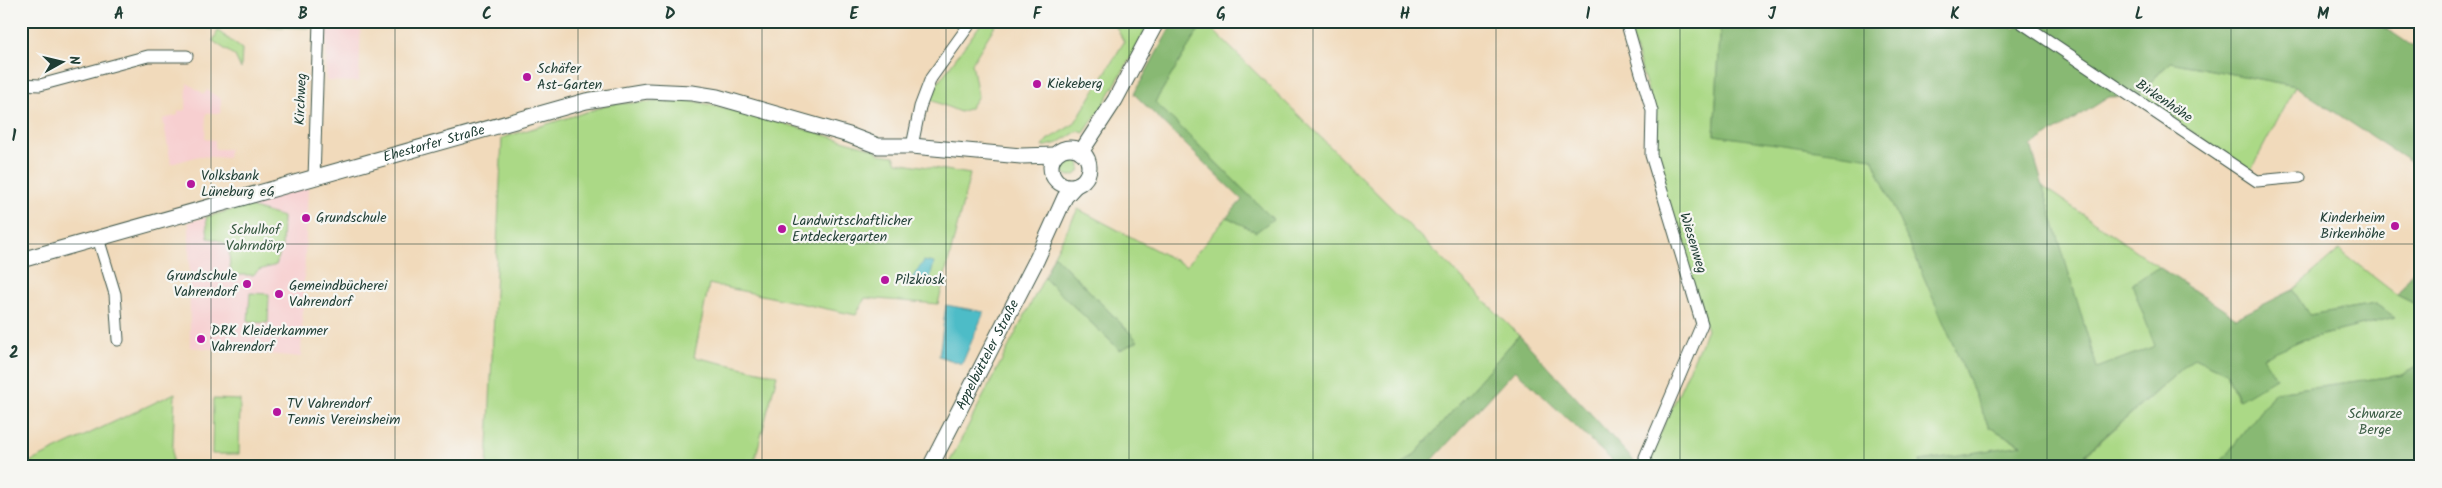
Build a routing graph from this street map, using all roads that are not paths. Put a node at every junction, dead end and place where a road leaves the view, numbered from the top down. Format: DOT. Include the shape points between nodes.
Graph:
graph roads {
  1 [pos="319,21"];
  2 [pos="972,21"];
  3 [pos="1157,21"];
  4 [pos="1626,21"];
  5 [pos="2019,21"];
  6 [pos="187,56"];
  7 [pos="21,84"];
  8 [pos="912,146"];
  9 [pos="1081,152"];
  10 [pos="1055,155"];
  11 [pos="1021,156"];
  12 [pos="1053,176"];
  13 [pos="2300,177"];
  14 [pos="314,179"];
  15 [pos="1076,185"];
  16 [pos="98,238"];
  17 [pos="1045,242"];
  18 [pos="21,260"];
  19 [pos="118,340"];
  20 [pos="930,467"];
  21 [pos="1647,467"];
  1 -- 14 [label="street, Kirchweg"];
  2 -- 8 [label="street" via="931,78 920,107"];
  3 -- 9 [label="street"];
  4 -- 21 [label="street, Wiesenweg" via="1652,111 1651,155 1702,324 1645,457"];
  5 -- 13 [label="street, Birkenhöhe" via="2257,181"];
  6 -- 7 [label="street" via="148,56 40,85"];
  8 -- 11 [label="street, Ehestorfer Straße"];
  8 -- 14 [label="street, Ehestorfer Straße" via="878,146 717,98 647,91 586,101"];
  9 -- 10 [label="street" via="1067,148"];
  9 -- 15 [label="street" via="1087,160 1088,171 1084,180"];
  10 -- 11 [label="street, Ehestorfer Straße"];
  10 -- 12 [label="street" via="1051,162"];
  11 -- 12 [label="street, Ehestorfer Straße" via="1042,165"];
  12 -- 15 [label="street" via="1066,186"];
  12 -- 17 [label="street, Appelbütteler Straße" via="1057,194"];
  14 -- 16 [label="street, Ehestorfer Straße"];
  15 -- 17 [label="street, Appelbütteler Straße" via="1067,194"];
  16 -- 18 [label="street, Ehestorfer Straße"];
  16 -- 19 [label="street" via="115,294"];
  17 -- 20 [label="street, Appelbütteler Straße"];
}
